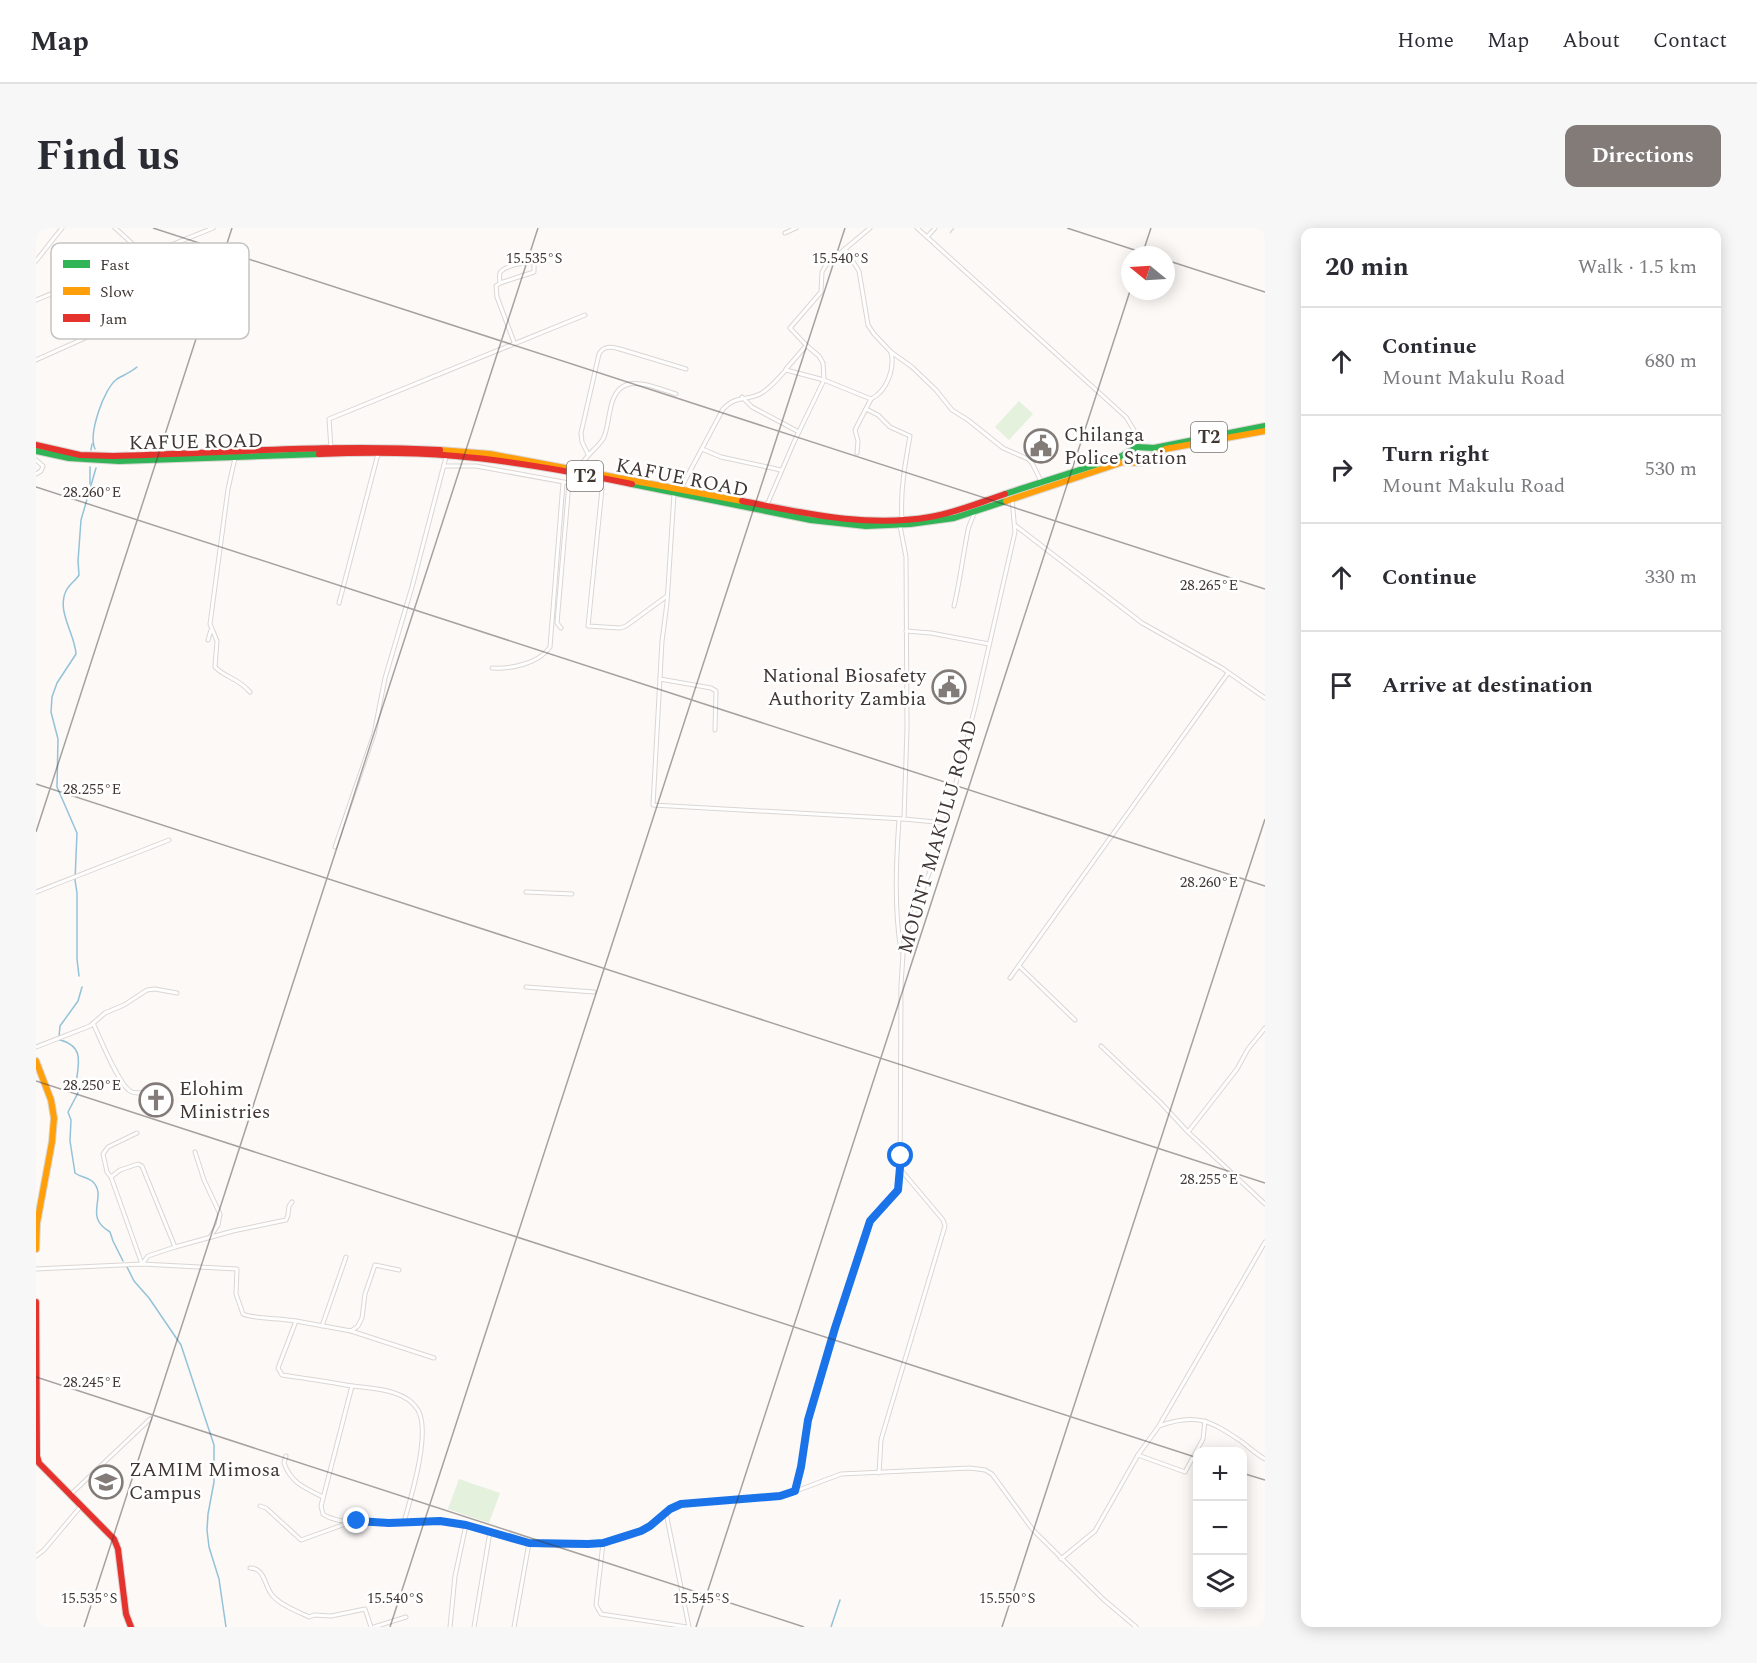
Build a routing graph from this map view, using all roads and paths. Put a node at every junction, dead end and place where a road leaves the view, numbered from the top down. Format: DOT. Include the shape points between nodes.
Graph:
graph roads {
  1 [pos="62,228"];
  2 [pos="115,228"];
  3 [pos="213,228"];
  4 [pos="796,228"];
  5 [pos="870,228"];
  6 [pos="917,228"];
  7 [pos="935,228"];
  8 [pos="785,233"];
  9 [pos="927,237"];
  10 [pos="132,243"];
  11 [pos="176,243"];
  12 [pos="845,249"];
  13 [pos="36,261"];
  14 [pos="500,284"];
  15 [pos="51,294"];
  16 [pos="36,300"];
  17 [pos="585,315"];
  18 [pos="83,339"];
  19 [pos="514,342"];
  20 [pos="807,346"];
  21 [pos="891,352"];
  22 [pos="36,360"];
  23 [pos="686,369"];
  24 [pos="786,370"];
  25 [pos="824,380"];
  26 [pos="676,394"];
  27 [pos="742,397"];
  28 [pos="871,399"];
  29 [pos="866,409"];
  30 [pos="1265,426"];
  31 [pos="1265,431"];
  32 [pos="799,432"];
  33 [pos="36,445"];
  34 [pos="702,448"];
  35 [pos="332,449"];
  36 [pos="1137,449"];
  37 [pos="36,451"];
  38 [pos="379,453"];
  39 [pos="857,453"];
  40 [pos="588,454"];
  41 [pos="447,455"];
  42 [pos="235,458"];
  43 [pos="36,460"];
  44 [pos="1144,461"];
  45 [pos="513,462"];
  46 [pos="1134,462"];
  47 [pos="444,466"];
  48 [pos="579,469"];
  49 [pos="781,470"];
  50 [pos="567,472"];
  51 [pos="511,473"];
  52 [pos="36,474"];
  53 [pos="566,482"];
  54 [pos="1042,483"];
  55 [pos="677,492"];
  56 [pos="1012,499"];
  57 [pos="766,507"];
  58 [pos="974,512"];
  59 [pos="901,523"];
  60 [pos="1016,526"];
  61 [pos="668,596"];
  62 [pos="339,603"];
  63 [pos="954,606"];
  64 [pos="211,628"];
  65 [pos="561,628"];
  66 [pos="906,631"];
  67 [pos="208,640"];
  68 [pos="989,644"];
  69 [pos="492,668"];
  70 [pos="1228,673"];
  71 [pos="660,679"];
  72 [pos="250,692"];
  73 [pos="1265,698"];
  74 [pos="715,730"];
  75 [pos="901,819"];
  76 [pos="946,823"];
  77 [pos="169,840"];
  78 [pos="335,847"];
  79 [pos="36,892"];
  80 [pos="526,892"];
  81 [pos="572,894"];
  82 [pos="902,956"];
  83 [pos="1019,966"];
  84 [pos="1010,978"];
  85 [pos="525,987"];
  86 [pos="594,992"];
  87 [pos="177,993"];
  88 [pos="1075,1020"];
  89 [pos="93,1023"];
  90 [pos="1265,1028"];
  91 [pos="1101,1046"];
  92 [pos="36,1047"];
  93 [pos="36,1061"];
  94 [pos="153,1090"];
  95 [pos="1188,1132"];
  96 [pos="137,1133"];
  97 [pos="195,1152"];
  98 [pos="901,1170"];
  99 [pos="111,1177"];
  100 [pos="292,1202"];
  101 [pos="1265,1204"];
  102 [pos="209,1239"];
  103 [pos="1265,1242"];
  104 [pos="175,1247"];
  105 [pos="36,1249"];
  106 [pos="346,1257"];
  107 [pos="142,1264"];
  108 [pos="36,1269"];
  109 [pos="399,1270"];
  110 [pos="36,1302"];
  111 [pos="296,1321"];
  112 [pos="322,1326"];
  113 [pos="351,1331"];
  114 [pos="434,1358"];
  115 [pos="352,1386"];
  116 [pos="150,1419"];
  117 [pos="1205,1421"];
  118 [pos="1159,1426"];
  119 [pos="1138,1455"];
  120 [pos="37,1456"];
  121 [pos="286,1456"];
  122 [pos="1265,1459"];
  123 [pos="879,1473"];
  124 [pos="795,1491"];
  125 [pos="70,1495"];
  126 [pos="323,1497"];
  127 [pos="81,1506"];
  128 [pos="260,1506"];
  129 [pos="666,1513"];
  130 [pos="353,1521"];
  131 [pos="404,1522"];
  132 [pos="466,1525"];
  133 [pos="490,1532"];
  134 [pos="529,1543"];
  135 [pos="603,1543"];
  136 [pos="36,1556"];
  137 [pos="1061,1559"];
  138 [pos="250,1568"];
  139 [pos="406,1617"];
  140 [pos="131,1627"];
  141 [pos="373,1627"];
  142 [pos="450,1627"];
  143 [pos="474,1627"];
  144 [pos="514,1627"];
  145 [pos="688,1627"];
  146 [pos="1136,1627"];
  1 -- 13 [label="street"];
  2 -- 10 [label="street"];
  3 -- 11 [label="street"];
  4 -- 8 [label="street"];
  5 -- 12 [label="street"];
  6 -- 9 [label="street"];
  7 -- 9 [label="street"];
  9 -- 36 [label="street" via="1126,417 1134,430"];
  12 -- 20 [label="street" via="826,265 821,292 791,326 790,331"];
  12 -- 21 [label="street" via="861,276 868,325"];
  14 -- 14 [label="street" via="534,272 534,263 502,270"];
  14 -- 19 [label="street" via="496,292"];
  15 -- 16 [label="street"];
  17 -- 19 [label="street"];
  18 -- 22 [label="street"];
  19 -- 35 [label="street" via="329,418"];
  20 -- 24 [label="street"];
  20 -- 25 [label="street" via="823,363"];
  21 -- 28 [label="street" via="891,371 881,392"];
  21 -- 54 [label="street" via="912,367 955,412 1003,448 1028,459"];
  23 -- 40 [label="street" via="620,349 602,350 581,433"];
  24 -- 25 [label="street"];
  24 -- 27 [label="street" via="762,393"];
  25 -- 28 [label="street"];
  25 -- 32 [label="street"];
  26 -- 40 [label="street" via="626,384 613,397 604,438"];
  27 -- 32 [label="street" via="752,407"];
  27 -- 34 [label="street" via="723,409"];
  28 -- 29 [label="street"];
  29 -- 39 [label="street" via="855,430"];
  29 -- 59 [label="street" via="910,436"];
  30 -- 36 [label="main road, KAFUE ROAD / T2"];
  31 -- 44 [label="main road, T2" via="1165,449"];
  32 -- 49 [label="street"];
  33 -- 35 [label="main road, KAFUE ROAD / T2" via="80,455 113,456"];
  34 -- 49 [label="street" via="721,457"];
  34 -- 55 [label="street"];
  35 -- 48 [label="main road, KAFUE ROAD / T2" via="470,452"];
  36 -- 44 [label="main road" via="1146,453"];
  36 -- 46 [label="main road" via="1130,457"];
  36 -- 54 [label="main road, KAFUE ROAD / T2"];
  37 -- 42 [label="main road, KAFUE ROAD / T2" via="80,460"];
  38 -- 41 [label="main road, KAFUE ROAD / T2"];
  38 -- 42 [label="main road, KAFUE ROAD / T2"];
  38 -- 62 [label="street"];
  40 -- 48 [label="street"];
  41 -- 45 [label="main road, KAFUE ROAD / T2"];
  41 -- 47 [label="street"];
  42 -- 64 [label="street"];
  43 -- 52 [label="street" via="44,468"];
  44 -- 46 [label="main road"];
  45 -- 50 [label="main road, KAFUE ROAD / T2"];
  45 -- 51 [label="street"];
  46 -- 56 [label="main road, KAFUE ROAD / T2" via="1123,462"];
  47 -- 51 [label="street" via="476,466"];
  47 -- 78 [label="street" via="385,678 374,734"];
  48 -- 55 [label="main road, KAFUE ROAD / T2"];
  49 -- 57 [label="street"];
  50 -- 53 [label="street"];
  50 -- 55 [label="main road, KAFUE ROAD / T2"];
  51 -- 53 [label="street"];
  53 -- 61 [label="street" via="602,489 588,626 626,626"];
  53 -- 65 [label="street" via="557,623"];
  53 -- 69 [label="street" via="550,647 537,658 511,668"];
  54 -- 59 [label="main road, KAFUE ROAD / T2"];
  55 -- 57 [label="main road, KAFUE ROAD / T2"];
  55 -- 59 [label="main road, KAFUE ROAD / T2" via="834,524"];
  55 -- 61 [label="street"];
  56 -- 58 [label="main road, KAFUE ROAD / T2"];
  56 -- 60 [label="street, MOUNT MAKULU ROAD"];
  57 -- 59 [label="main road, KAFUE ROAD / T2" via="848,520"];
  58 -- 59 [label="main road, KAFUE ROAD / T2" via="928,523"];
  58 -- 63 [label="street"];
  59 -- 66 [label="street" via="906,557"];
  60 -- 68 [label="street, MOUNT MAKULU ROAD"];
  60 -- 70 [label="street" via="1142,623"];
  61 -- 71 [label="street"];
  64 -- 67 [label="street"];
  64 -- 72 [label="street" via="217,641 215,668 243,683"];
  66 -- 68 [label="street"];
  66 -- 75 [label="street" via="907,729"];
  68 -- 76 [label="street, MOUNT MAKULU ROAD"];
  70 -- 73 [label="street"];
  70 -- 83 [label="street"];
  71 -- 74 [label="street" via="716,691"];
  71 -- 75 [label="street" via="651,800 654,806"];
  75 -- 76 [label="street"];
  75 -- 82 [label="street" via="897,912"];
  76 -- 82 [label="street, MOUNT MAKULU ROAD" via="907,930"];
  77 -- 79 [label="street"];
  80 -- 81 [label="street"];
  82 -- 98 [label="street, MOUNT MAKULU ROAD"];
  83 -- 84 [label="street"];
  83 -- 88 [label="street"];
  85 -- 86 [label="street"];
  87 -- 89 [label="street" via="147,990"];
  89 -- 92 [label="street"];
  89 -- 94 [label="street" via="127,1089 137,1093"];
  90 -- 95 [label="street"];
  91 -- 95 [label="street"];
  93 -- 105 [label="main road" via="54,1118"];
  95 -- 101 [label="street"];
  96 -- 99 [label="street" via="105,1150"];
  97 -- 102 [label="street" via="220,1214"];
  98 -- 123 [label="street" via="945,1226 881,1440"];
  98 -- 124 [label="street, MOUNT MAKULU ROAD" via="895,1194 873,1216 864,1239 811,1406"];
  99 -- 104 [label="street" via="120,1170 142,1166"];
  99 -- 107 [label="street"];
  100 -- 102 [label="street" via="286,1220"];
  102 -- 104 [label="street"];
  103 -- 118 [label="street"];
  104 -- 107 [label="street" via="148,1256"];
  106 -- 112 [label="street"];
  107 -- 108 [label="street"];
  107 -- 111 [label="street" via="237,1269 236,1294 243,1314"];
  109 -- 113 [label="street" via="375,1266 362,1318"];
  110 -- 120 [label="main road"];
  111 -- 112 [label="street"];
  111 -- 115 [label="street" via="278,1372"];
  112 -- 113 [label="street"];
  113 -- 114 [label="street"];
  115 -- 126 [label="street"];
  115 -- 131 [label="street" via="399,1395 414,1404 420,1415 418,1465"];
  116 -- 125 [label="street"];
  117 -- 118 [label="street" via="1188,1418"];
  117 -- 119 [label="street" via="1203,1439 1185,1472"];
  117 -- 122 [label="street"];
  118 -- 119 [label="street"];
  119 -- 137 [label="street" via="1095,1531"];
  120 -- 125 [label="main road"];
  121 -- 126 [label="street" via="284,1463 292,1478"];
  123 -- 124 [label="street" via="841,1474"];
  123 -- 137 [label="street" via="985,1470"];
  124 -- 129 [label="street" via="780,1496 681,1504"];
  125 -- 127 [label="main road"];
  126 -- 130 [label="street" via="321,1511 325,1516"];
  127 -- 136 [label="street"];
  127 -- 140 [label="main road" via="114,1539"];
  128 -- 130 [label="street" via="301,1540"];
  129 -- 135 [label="street" via="641,1531"];
  129 -- 145 [label="street"];
  130 -- 131 [label="street"];
  131 -- 132 [label="street"];
  132 -- 133 [label="street"];
  132 -- 142 [label="street"];
  133 -- 134 [label="street"];
  133 -- 143 [label="street"];
  134 -- 135 [label="street"];
  134 -- 144 [label="street"];
  135 -- 145 [label="street" via="596,1605 601,1614"];
  137 -- 146 [label="street"];
  138 -- 141 [label="street" via="260,1571 276,1599 309,1617 365,1609"];
  139 -- 141 [label="street"];
}
